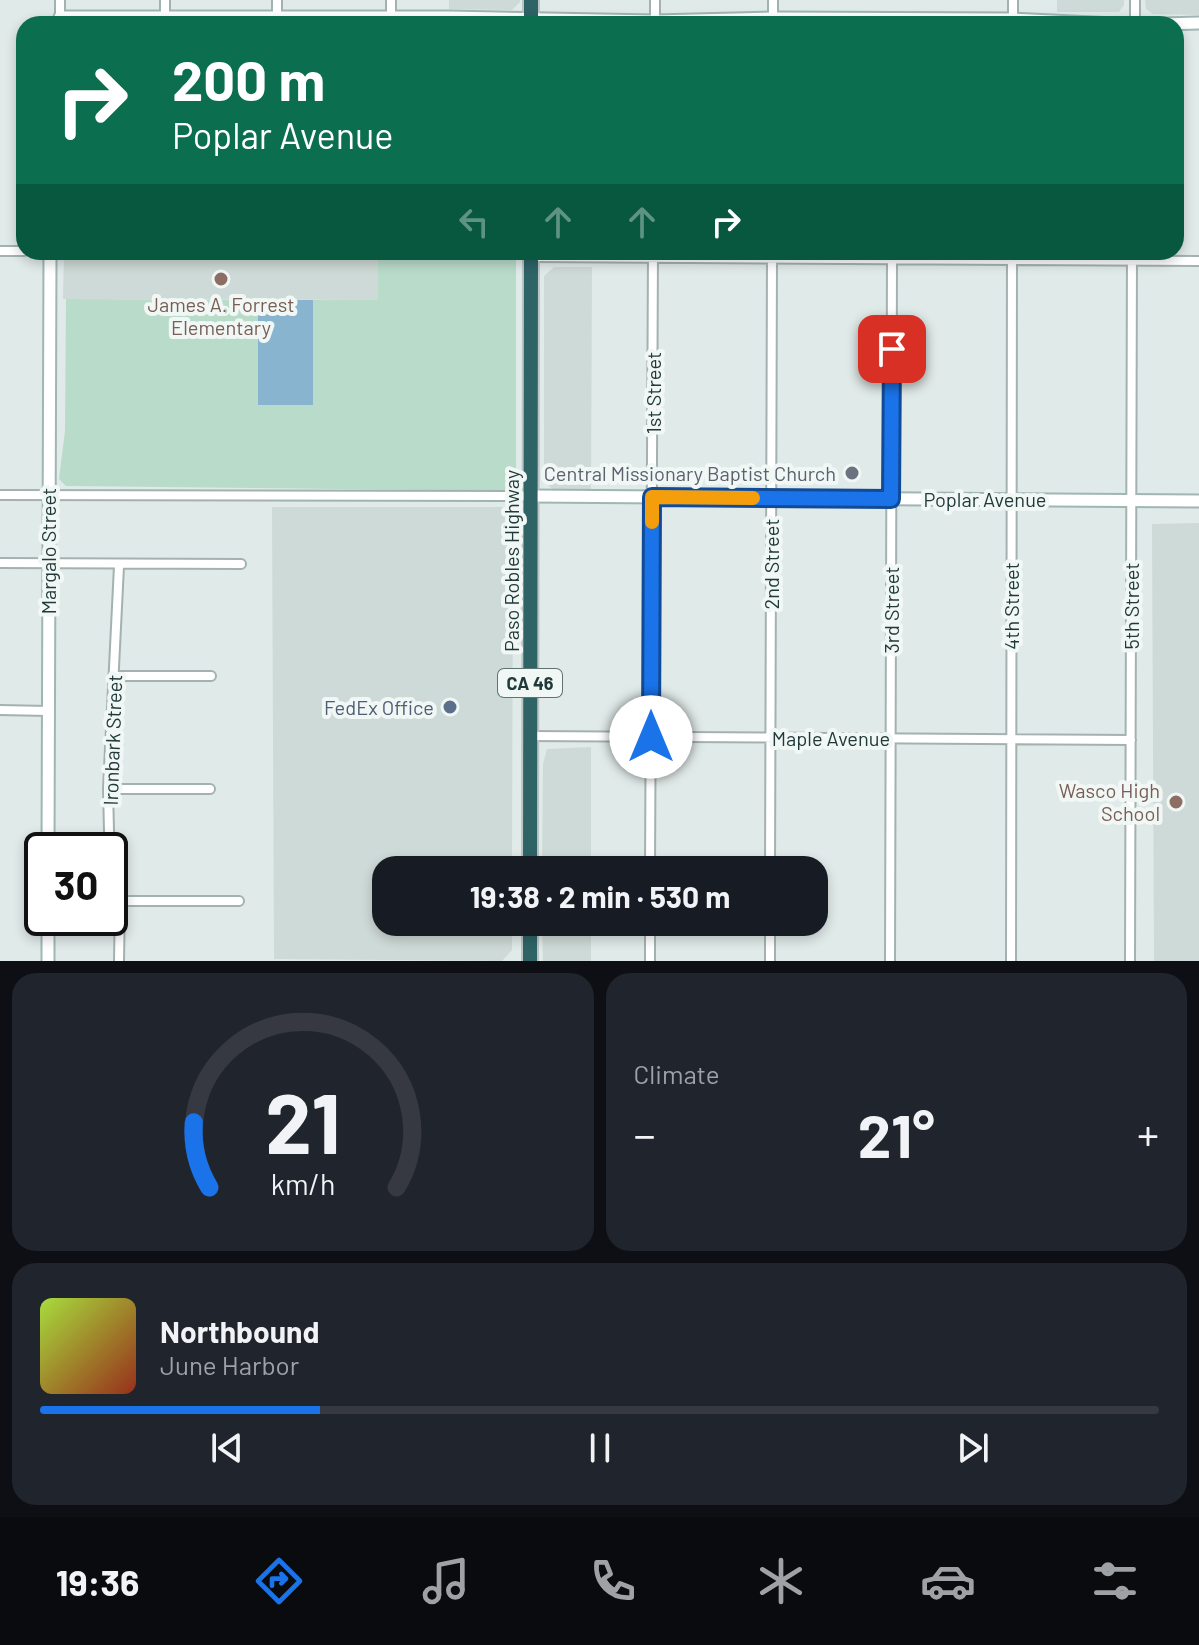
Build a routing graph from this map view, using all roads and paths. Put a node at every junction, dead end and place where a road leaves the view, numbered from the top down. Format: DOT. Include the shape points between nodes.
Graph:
graph roads {
  1 [pos="50,260"];
  2 [pos="531,260"];
  3 [pos="653,260"];
  4 [pos="772,260"];
  5 [pos="892,260"];
  6 [pos="1012,260"];
  7 [pos="1132,260"];
  8 [pos="0,495"];
  9 [pos="49,496"];
  10 [pos="531,496"];
  11 [pos="652,497"];
  12 [pos="771,498"];
  13 [pos="891,499"];
  14 [pos="1011,500"];
  15 [pos="1131,500"];
  16 [pos="1199,501"];
  17 [pos="0,563"];
  18 [pos="48,563"];
  19 [pos="241,564"];
  20 [pos="119,566"];
  21 [pos="113,676"];
  22 [pos="211,676"];
  23 [pos="0,710"];
  24 [pos="48,711"];
  25 [pos="530,736"];
  26 [pos="651,737"];
  27 [pos="771,738"];
  28 [pos="891,739"];
  29 [pos="1011,740"];
  30 [pos="1131,740"];
  31 [pos="108,789"];
  32 [pos="210,789"];
  33 [pos="48,832"];
  34 [pos="109,832"];
  35 [pos="530,856"];
  36 [pos="650,856"];
  37 [pos="770,856"];
  38 [pos="128,901"];
  39 [pos="239,901"];
  40 [pos="48,936"];
  41 [pos="119,936"];
  42 [pos="530,936"];
  43 [pos="650,936"];
  44 [pos="770,936"];
  45 [pos="48,961"];
  46 [pos="119,961"];
  47 [pos="530,961"];
  48 [pos="650,961"];
  49 [pos="770,961"];
  50 [pos="890,961"];
  51 [pos="1011,961"];
  52 [pos="1130,961"];
  1 -- 9 [label="main road, Margalo Street"];
  2 -- 10 [label="highway, Paso Robles Highway / CA 46"];
  3 -- 11 [label="street, 1st Street"];
  4 -- 12 [label="street, 2nd Street"];
  5 -- 13 [label="street, 3rd Street"];
  6 -- 14 [label="street, 4th Street"];
  7 -- 15 [label="street, 5th Street"];
  8 -- 9 [label="street"];
  9 -- 10 [label="street"];
  9 -- 18 [label="main road, Margalo Street"];
  10 -- 11 [label="main road, Poplar Avenue"];
  10 -- 25 [label="highway, Paso Robles Highway / CA 46"];
  11 -- 12 [label="main road, Poplar Avenue"];
  11 -- 26 [label="street, 1st Street"];
  12 -- 13 [label="main road, Poplar Avenue"];
  12 -- 27 [label="street, 2nd Street"];
  13 -- 14 [label="main road, Poplar Avenue"];
  13 -- 28 [label="street, 3rd Street"];
  14 -- 15 [label="main road, Poplar Avenue"];
  14 -- 29 [label="street, 4th Street"];
  15 -- 16 [label="main road, Poplar Avenue"];
  15 -- 30 [label="street, 5th Street"];
  17 -- 18 [label="street"];
  18 -- 20 [label="street"];
  18 -- 24 [label="main road, Margalo Street"];
  19 -- 20 [label="street"];
  20 -- 21 [label="street, Ironbark Street"];
  21 -- 22 [label="street"];
  21 -- 31 [label="street, Ironbark Street"];
  23 -- 24 [label="street"];
  24 -- 33 [label="main road, Margalo Street"];
  25 -- 26 [label="street, Maple Avenue"];
  25 -- 35 [label="highway, Paso Robles Highway / CA 46"];
  26 -- 27 [label="street, Maple Avenue"];
  26 -- 36 [label="street, 1st Street"];
  27 -- 28 [label="street, Maple Avenue"];
  27 -- 37 [label="street, 2nd Street"];
  28 -- 29 [label="street, Maple Avenue"];
  28 -- 50 [label="street, 3rd Street"];
  29 -- 30 [label="street, Maple Avenue"];
  29 -- 51 [label="street, 4th Street"];
  30 -- 52 [label="street, 5th Street"];
  31 -- 32 [label="street"];
  31 -- 34 [label="street, Ironbark Street"];
  38 -- 39 [label="street"];
  40 -- 45 [label="main road"];
  41 -- 46 [label="street, Ironbark Street"];
  42 -- 47 [label="highway"];
  43 -- 48 [label="street"];
  44 -- 49 [label="street"];
}
